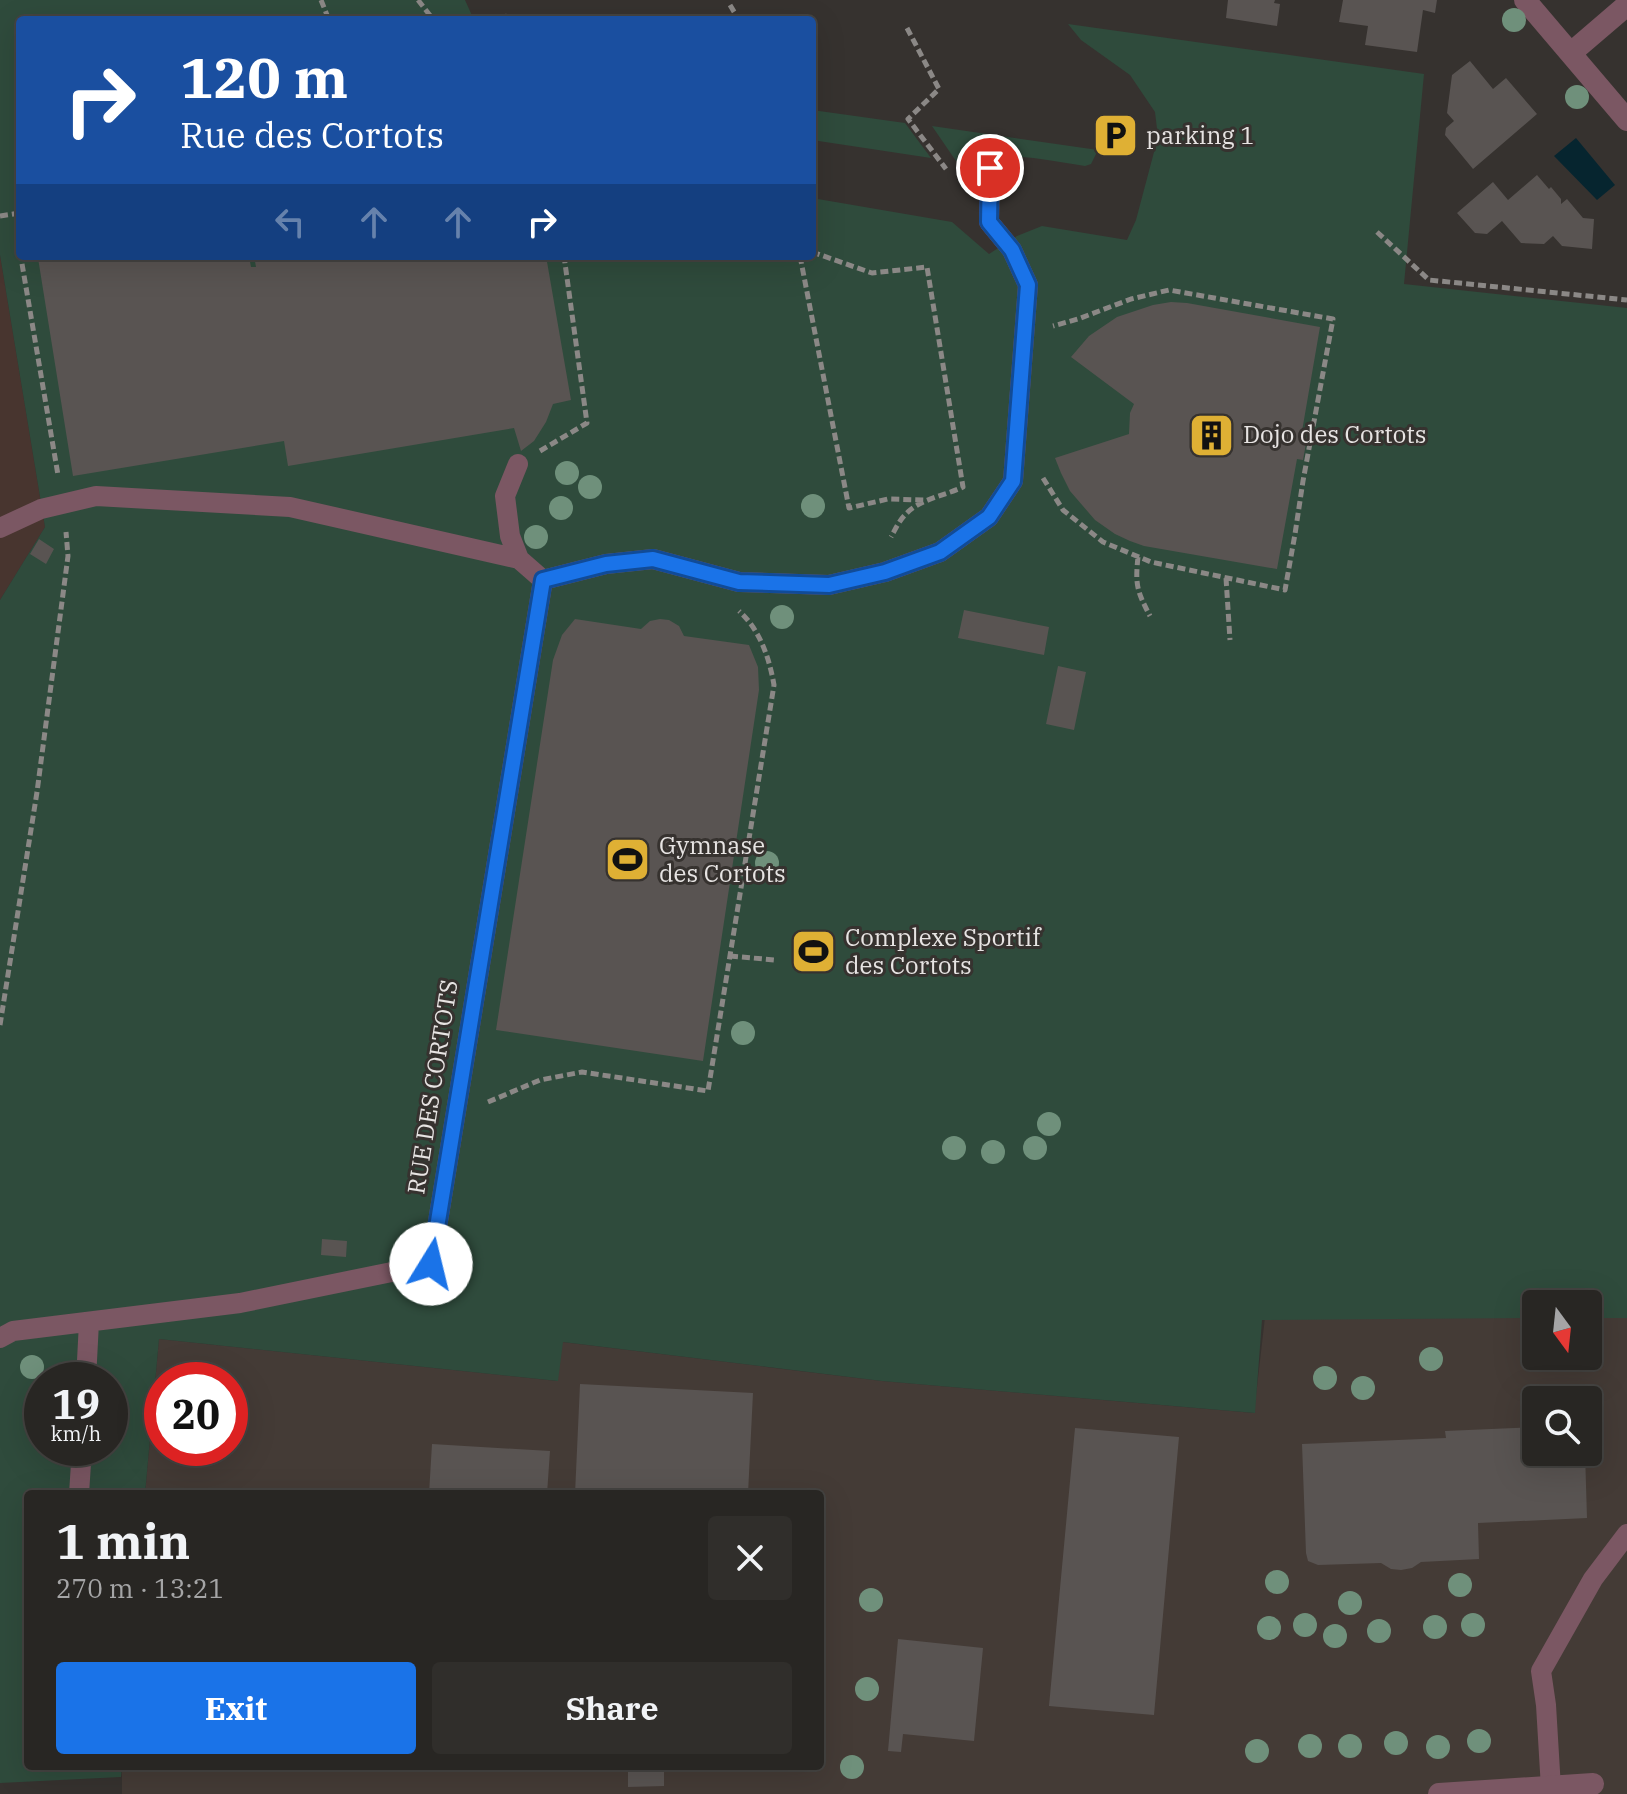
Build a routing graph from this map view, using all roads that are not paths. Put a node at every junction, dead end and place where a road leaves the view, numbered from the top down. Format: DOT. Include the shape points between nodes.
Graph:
graph roads {
  1 [pos="1525,0"];
  2 [pos="1627,5"];
  3 [pos="1571,53"];
  4 [pos="1627,120"];
  5 [pos="990,168"];
  6 [pos="518,464"];
  7 [pos="0,528"];
  8 [pos="519,559"];
  9 [pos="543,580"];
  10 [pos="89,1322"];
  11 [pos="0,1338"];
  12 [pos="87,1362"];
  13 [pos="81,1466"];
  14 [pos="79,1490"];
  15 [pos="1627,1534"];
  16 [pos="1593,1784"];
  17 [pos="1551,1788"];
  18 [pos="1439,1794"];
  1 -- 3 [label="street"];
  2 -- 3 [label="street"];
  3 -- 4 [label="street"];
  5 -- 9 [label="lane" via="989,222 1012,250 1028,285 1013,481 989,517 940,552 829,585 739,582 653,559"];
  6 -- 8 [label="lane" via="505,496"];
  7 -- 8 [label="lane" via="41,509 96,496 290,507"];
  8 -- 9 [label="lane"];
  9 -- 10 [label="lane, RUE DES CORTOTS" via="431,1264 240,1303"];
  10 -- 11 [label="lane, RUE DES CORTOTS" via="13,1331"];
  10 -- 12 [label="lane"];
  13 -- 14 [label="lane"];
  15 -- 17 [label="lane" via="1593,1579 1541,1671"];
  16 -- 17 [label="street"];
  17 -- 18 [label="street"];
}
